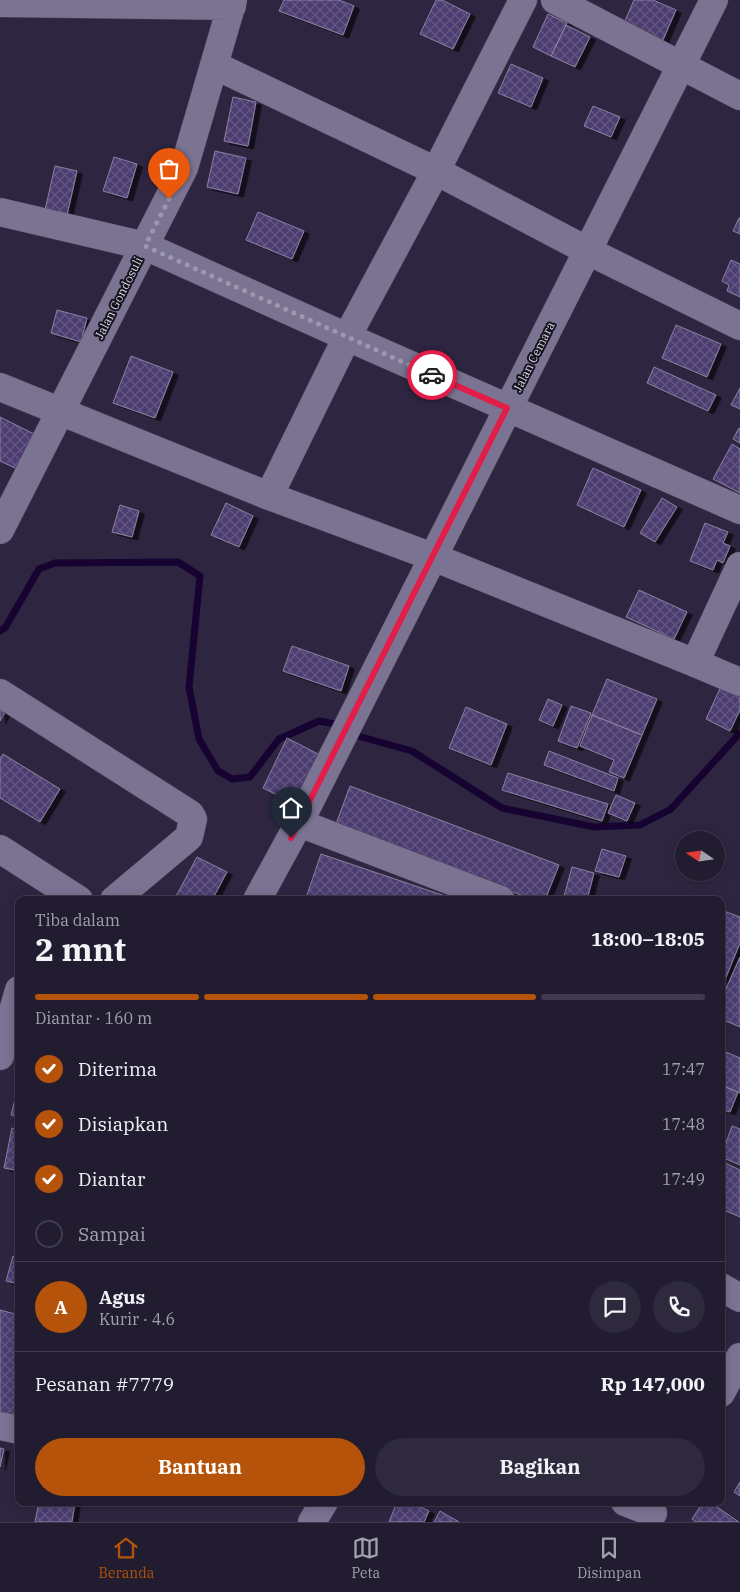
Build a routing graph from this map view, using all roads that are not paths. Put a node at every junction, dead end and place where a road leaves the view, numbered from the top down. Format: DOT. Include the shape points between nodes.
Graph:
graph roads {
  1 [pos="523,0"];
  2 [pos="555,0"];
  3 [pos="714,0"];
  4 [pos="0,3"];
  5 [pos="232,3"];
  6 [pos="214,65"];
  7 [pos="681,66"];
  8 [pos="740,96"];
  9 [pos="436,171"];
  10 [pos="0,212"];
  11 [pos="145,246"];
  12 [pos="588,251"];
  13 [pos="740,326"];
  14 [pos="347,337"];
  15 [pos="0,387"];
  16 [pos="507,408"];
  17 [pos="61,411"];
  18 [pos="269,496"];
  19 [pos="740,510"];
  20 [pos="0,530"];
  21 [pos="433,557"];
  22 [pos="740,566"];
  23 [pos="695,663"];
  24 [pos="740,682"];
  25 [pos="0,692"];
  26 [pos="299,823"];
  27 [pos="0,849"];
  28 [pos="47,891"];
  29 [pos="65,896"];
  30 [pos="119,896"];
  31 [pos="259,896"];
  32 [pos="491,896"];
  33 [pos="15,1004"];
  34 [pos="0,1056"];
  35 [pos="725,1289"];
  36 [pos="740,1298"];
  37 [pos="740,1357"];
  38 [pos="725,1385"];
  39 [pos="0,1426"];
  40 [pos="15,1429"];
  41 [pos="322,1506"];
  42 [pos="635,1506"];
  43 [pos="653,1513"];
  44 [pos="312,1522"];
  1 -- 9 [label="street"];
  2 -- 7 [label="street"];
  3 -- 7 [label="street, Jalan Cemara"];
  4 -- 5 [label="street"];
  5 -- 6 [label="street, Jalan Gondosuli"];
  6 -- 9 [label="street"];
  6 -- 11 [label="street, Jalan Gondosuli" via="184,168"];
  7 -- 8 [label="street"];
  7 -- 12 [label="street, Jalan Cemara"];
  9 -- 12 [label="street"];
  9 -- 14 [label="street"];
  10 -- 11 [label="street"];
  11 -- 14 [label="street"];
  11 -- 17 [label="street, Jalan Gondosuli"];
  12 -- 13 [label="street"];
  12 -- 16 [label="street, Jalan Cemara"];
  14 -- 16 [label="street"];
  14 -- 18 [label="street"];
  15 -- 17 [label="street"];
  16 -- 19 [label="street"];
  16 -- 21 [label="street, Jalan Cemara"];
  17 -- 18 [label="street"];
  17 -- 20 [label="street, Jalan Gondosuli"];
  18 -- 21 [label="street"];
  21 -- 23 [label="street"];
  21 -- 26 [label="street, Jalan Cemara"];
  22 -- 23 [label="street"];
  23 -- 24 [label="street"];
  25 -- 30 [label="street" via="190,814 193,819 189,837"];
  26 -- 31 [label="street, Jalan Cemara"];
  26 -- 32 [label="street"];
  27 -- 28 [label="street"];
  28 -- 29 [label="street"];
  33 -- 34 [label="street"];
  35 -- 36 [label="street"];
  37 -- 38 [label="street"];
  39 -- 40 [label="street"];
  41 -- 44 [label="street"];
  42 -- 43 [label="street"];
}
